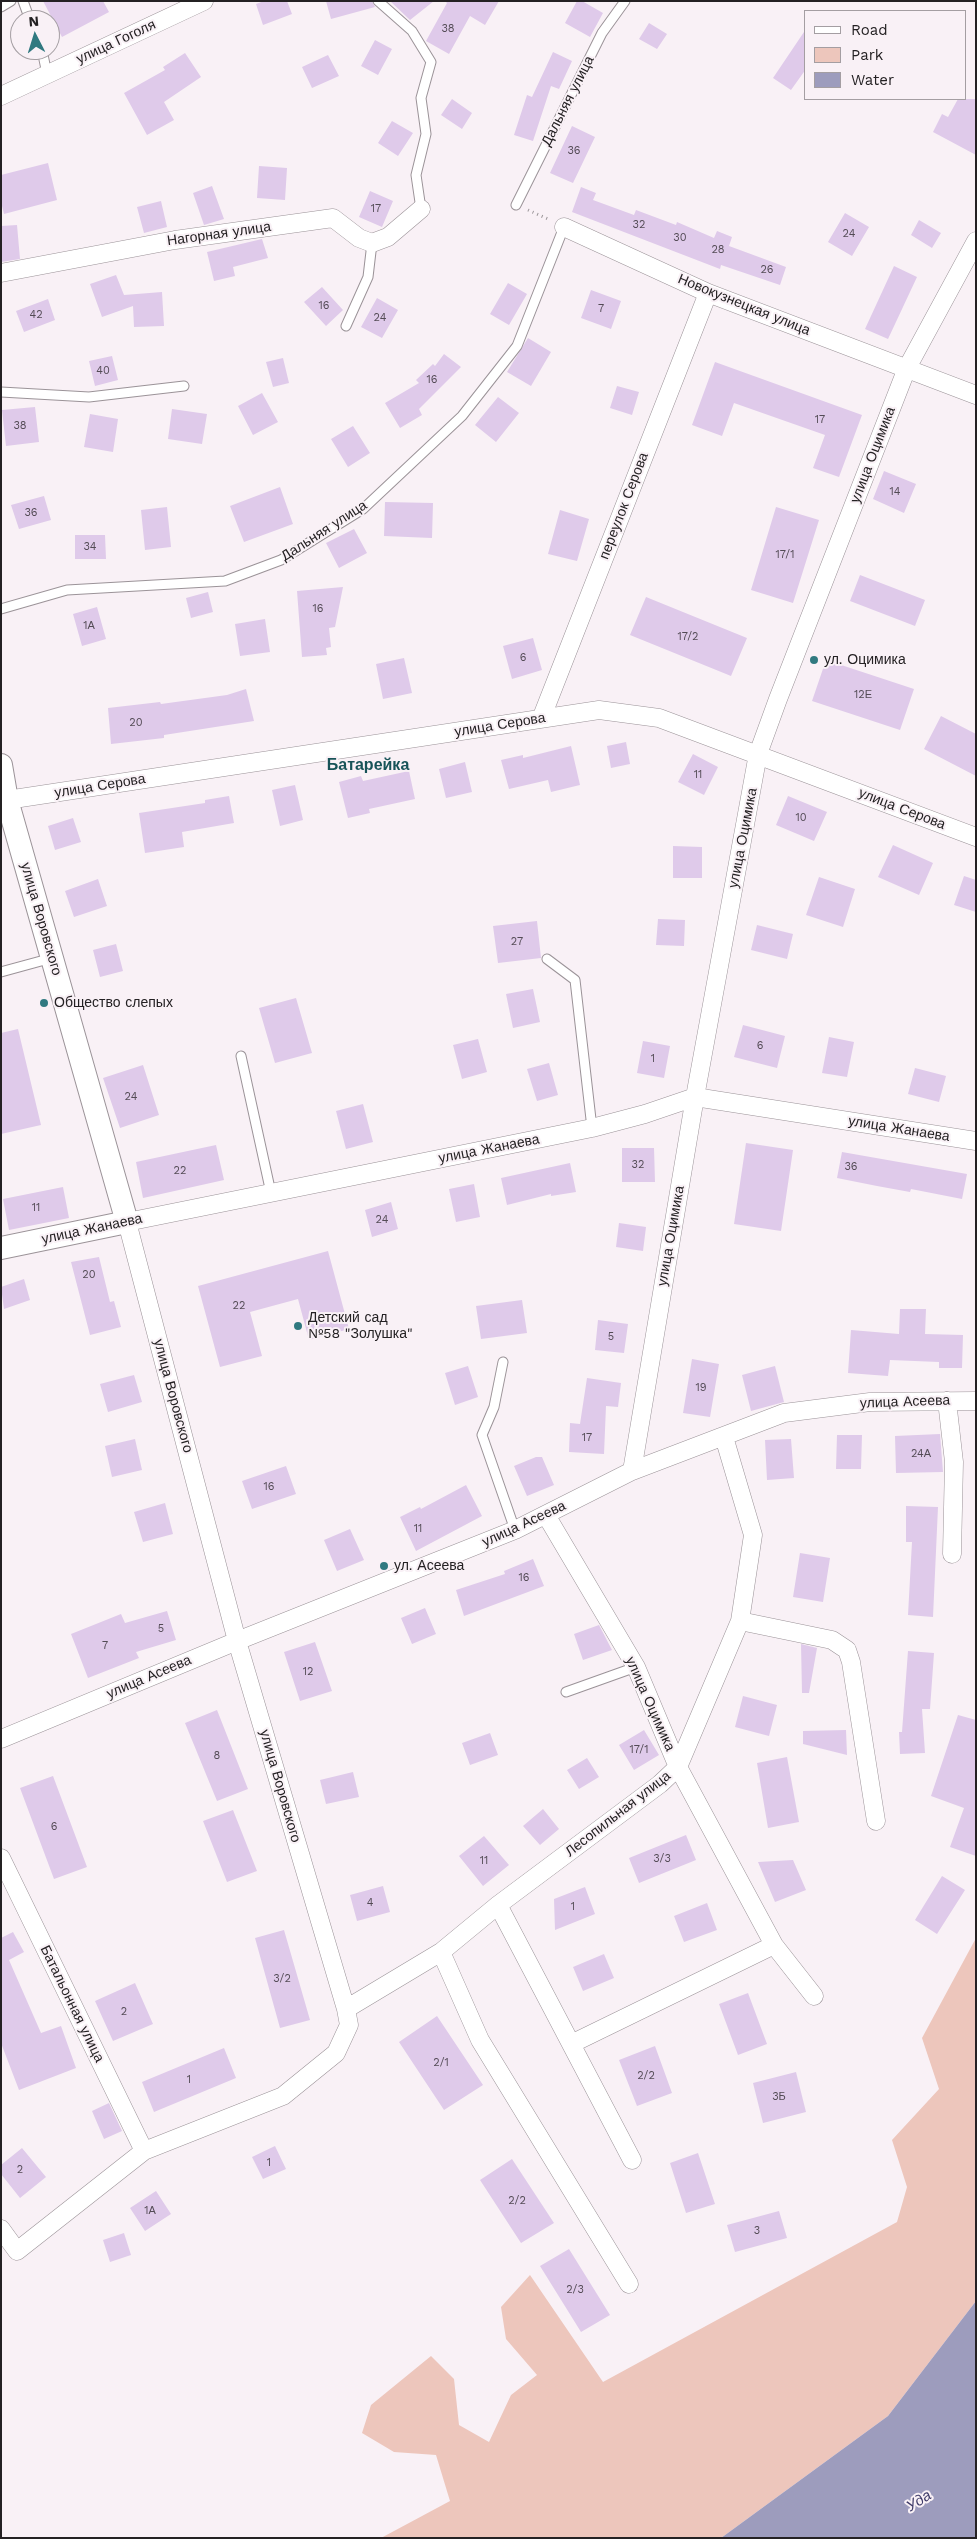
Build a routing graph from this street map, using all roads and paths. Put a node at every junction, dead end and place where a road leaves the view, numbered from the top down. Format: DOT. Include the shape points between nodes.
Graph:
graph roads {
  1 [pos="11,1"];
  2 [pos="204,1"];
  3 [pos="378,1"];
  4 [pos="625,1"];
  5 [pos="1,7"];
  6 [pos="44,60"];
  7 [pos="47,74"];
  8 [pos="1,96"];
  9 [pos="516,205"];
  10 [pos="421,210"];
  11 [pos="564,226"];
  12 [pos="976,241"];
  13 [pos="372,243"];
  14 [pos="1,274"];
  15 [pos="708,293"];
  16 [pos="346,326"];
  17 [pos="907,368"];
  18 [pos="184,386"];
  19 [pos="1,392"];
  20 [pos="976,396"];
  21 [pos="1,609"];
  22 [pos="541,719"];
  23 [pos="758,754"];
  24 [pos="1,765"];
  25 [pos="6,807"];
  26 [pos="976,837"];
  27 [pos="52,958"];
  28 [pos="547,959"];
  29 [pos="1,972"];
  30 [pos="241,1056"];
  31 [pos="695,1097"];
  32 [pos="592,1128"];
  33 [pos="976,1142"];
  34 [pos="271,1193"];
  35 [pos="127,1222"];
  36 [pos="1,1248"];
  37 [pos="503,1362"];
  38 [pos="976,1400"];
  39 [pos="947,1401"];
  40 [pos="724,1436"];
  41 [pos="632,1471"];
  42 [pos="546,1515"];
  43 [pos="515,1530"];
  44 [pos="952,1554"];
  45 [pos="740,1621"];
  46 [pos="237,1640"];
  47 [pos="636,1667"];
  48 [pos="566,1692"];
  49 [pos="1,1739"];
  50 [pos="678,1767"];
  51 [pos="876,1821"];
  52 [pos="1,1858"];
  53 [pos="498,1905"];
  54 [pos="774,1945"];
  55 [pos="441,1952"];
  56 [pos="814,1996"];
  57 [pos="347,2017"];
  58 [pos="571,2044"];
  59 [pos="144,2151"];
  60 [pos="632,2160"];
  61 [pos="1,2229"];
  62 [pos="629,2284"];
  1 -- 5 [label="lane"];
  2 -- 7 [label="street, улица Гоголя"];
  3 -- 10 [label="lane" via="412,31 431,62 421,98 426,134 416,175"];
  4 -- 9 [label="lane, Дальняя улица" via="602,33"];
  6 -- 7 [label="lane"];
  7 -- 8 [label="street, улица Гоголя"];
  9 -- 11 [label="path"];
  10 -- 13 [label="street" via="388,238"];
  11 -- 15 [label="street, Новокузнецкая улица"];
  11 -- 21 [label="lane, Дальняя улица" via="517,346 462,416 363,509 282,560 225,581 67,590"];
  12 -- 17 [label="street, улица Оцимика"];
  13 -- 14 [label="street, Нагорная улица" via="359,238 333,218 175,240"];
  13 -- 16 [label="lane" via="368,277"];
  15 -- 17 [label="street, Новокузнецкая улица"];
  15 -- 22 [label="street, переулок Серова"];
  17 -- 20 [label="street, Новокузнецкая улица"];
  17 -- 23 [label="street, улица Оцимика"];
  18 -- 19 [label="lane" via="89,397"];
  22 -- 23 [label="street, улица Серова" via="599,710 659,718"];
  22 -- 25 [label="street, улица Серова"];
  23 -- 26 [label="street, улица Серова"];
  23 -- 31 [label="street, улица Оцимика"];
  24 -- 25 [label="street, улица Воровского"];
  25 -- 27 [label="street, улица Воровского"];
  27 -- 29 [label="lane"];
  27 -- 35 [label="street, улица Воровского"];
  28 -- 32 [label="lane" via="575,980"];
  30 -- 34 [label="lane"];
  31 -- 32 [label="street, улица Жанаева"];
  31 -- 33 [label="street, улица Жанаева"];
  31 -- 41 [label="street, улица Оцимика"];
  32 -- 34 [label="street, улица Жанаева"];
  34 -- 35 [label="street, улица Жанаева"];
  35 -- 36 [label="street, улица Жанаева"];
  35 -- 46 [label="street, улица Воровского"];
  37 -- 43 [label="lane" via="494,1407 482,1434"];
  38 -- 39 [label="street, улица Асеева"];
  39 -- 40 [label="street, улица Асеева" via="870,1402 784,1413"];
  39 -- 44 [label="street" via="954,1462"];
  40 -- 41 [label="street, улица Асеева"];
  40 -- 45 [label="street, Лесопильная улица" via="753,1535"];
  41 -- 42 [label="street, улица Асеева"];
  42 -- 43 [label="street, улица Асеева"];
  42 -- 47 [label="street, улица Оцимика"];
  43 -- 46 [label="street, улица Асеева"];
  45 -- 50 [label="street, Лесопильная улица"];
  45 -- 51 [label="street" via="832,1640 847,1650"];
  46 -- 49 [label="street, улица Асеева"];
  46 -- 57 [label="street, улица Воровского"];
  47 -- 48 [label="lane"];
  47 -- 50 [label="street, улица Оцимика"];
  50 -- 53 [label="street, Лесопильная улица" via="660,1784"];
  50 -- 54 [label="street, улица Оцимика"];
  52 -- 59 [label="street, Батальонная улица"];
  53 -- 55 [label="street, Лесопильная улица"];
  53 -- 58 [label="street"];
  54 -- 56 [label="street, улица Оцимика"];
  54 -- 58 [label="street"];
  55 -- 57 [label="street, Лесопильная улица"];
  55 -- 62 [label="street" via="480,2040"];
  57 -- 59 [label="street" via="336,2053 283,2096"];
  58 -- 60 [label="street"];
  59 -- 61 [label="street" via="17,2251"];
}
